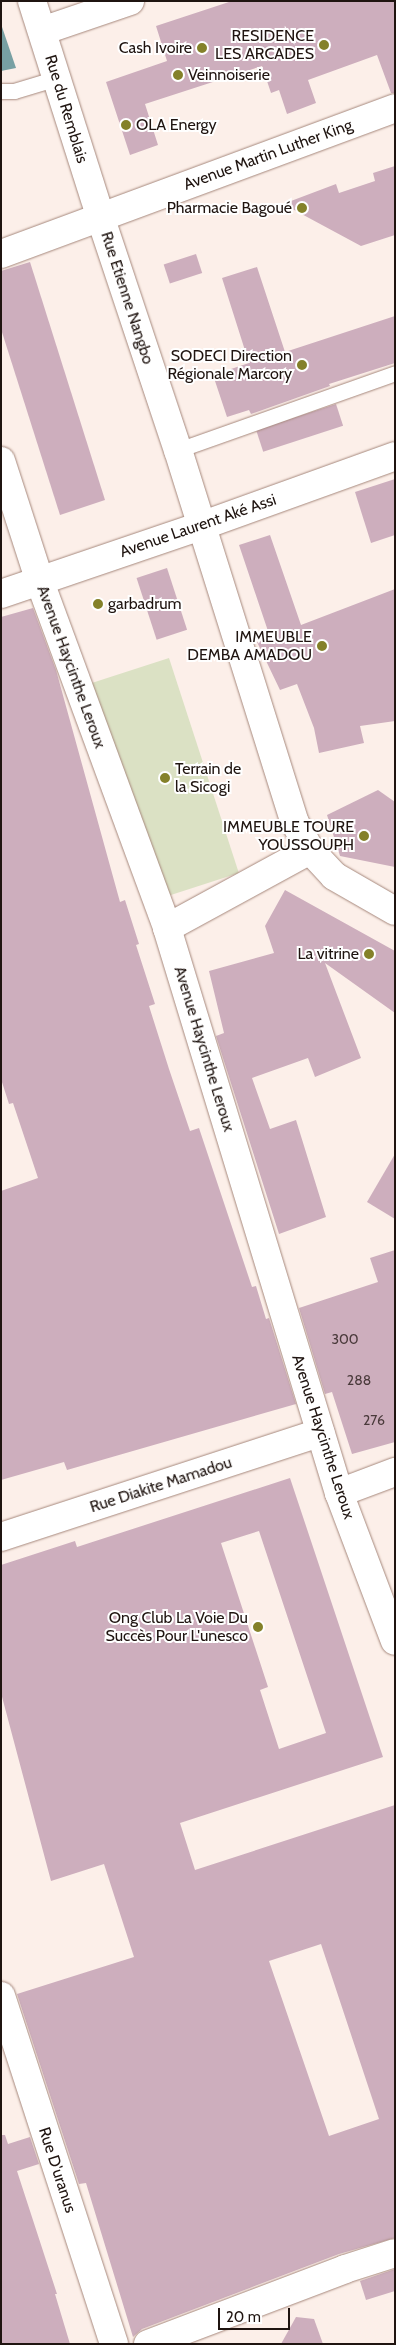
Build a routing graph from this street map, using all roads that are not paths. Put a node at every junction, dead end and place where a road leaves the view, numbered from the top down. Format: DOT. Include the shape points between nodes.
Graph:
graph roads {
  1 [pos="32,1"];
  2 [pos="130,1"];
  3 [pos="42,31"];
  4 [pos="57,78"];
  5 [pos="1,91"];
  6 [pos="395,108"];
  7 [pos="100,216"];
  8 [pos="1,254"];
  9 [pos="395,373"];
  10 [pos="178,450"];
  11 [pos="395,456"];
  12 [pos="1,461"];
  13 [pos="201,526"];
  14 [pos="40,582"];
  15 [pos="1,594"];
  16 [pos="310,850"];
  17 [pos="395,911"];
  18 [pos="167,928"];
  19 [pos="320,1433"];
  20 [pos="395,1472"];
  21 [pos="339,1493"];
  22 [pos="1,1536"];
  23 [pos="395,1641"];
  24 [pos="1,1996"];
  25 [pos="395,2253"];
  26 [pos="114,2344"];
  27 [pos="148,2344"];
  1 -- 3 [label="street, Rue du Remblais"];
  2 -- 3 [label="street"];
  3 -- 4 [label="street, Rue du Remblais"];
  4 -- 5 [label="lane" via="14,91"];
  4 -- 7 [label="street, Rue du Remblais"];
  6 -- 7 [label="street, Avenue Martin Luther King"];
  7 -- 8 [label="street, Avenue Martin Luther King"];
  7 -- 10 [label="street, Rue Etienne Nangbo"];
  9 -- 10 [label="lane"];
  10 -- 13 [label="street, Rue Etienne Nangbo"];
  11 -- 13 [label="street, Avenue Laurent Aké Assi"];
  12 -- 14 [label="street, Avenue Haycinthe Leroux"];
  13 -- 14 [label="street, Avenue Laurent Aké Assi"];
  13 -- 16 [label="street, Rue Etienne Nangbo" via="294,821"];
  14 -- 15 [label="street, Avenue Laurent Aké Assi"];
  14 -- 18 [label="street, Avenue Haycinthe Leroux"];
  16 -- 17 [label="street, Rue Etienne Nangbo" via="334,876"];
  16 -- 18 [label="street"];
  18 -- 19 [label="street, Avenue Haycinthe Leroux"];
  19 -- 21 [label="street, Avenue Haycinthe Leroux"];
  19 -- 22 [label="street, Rue Diakite Mamadou"];
  20 -- 21 [label="street"];
  21 -- 23 [label="street, Avenue Haycinthe Leroux"];
  24 -- 26 [label="street, Rue D'uranus"];
  25 -- 27 [label="street" via="344,2269"];
}
